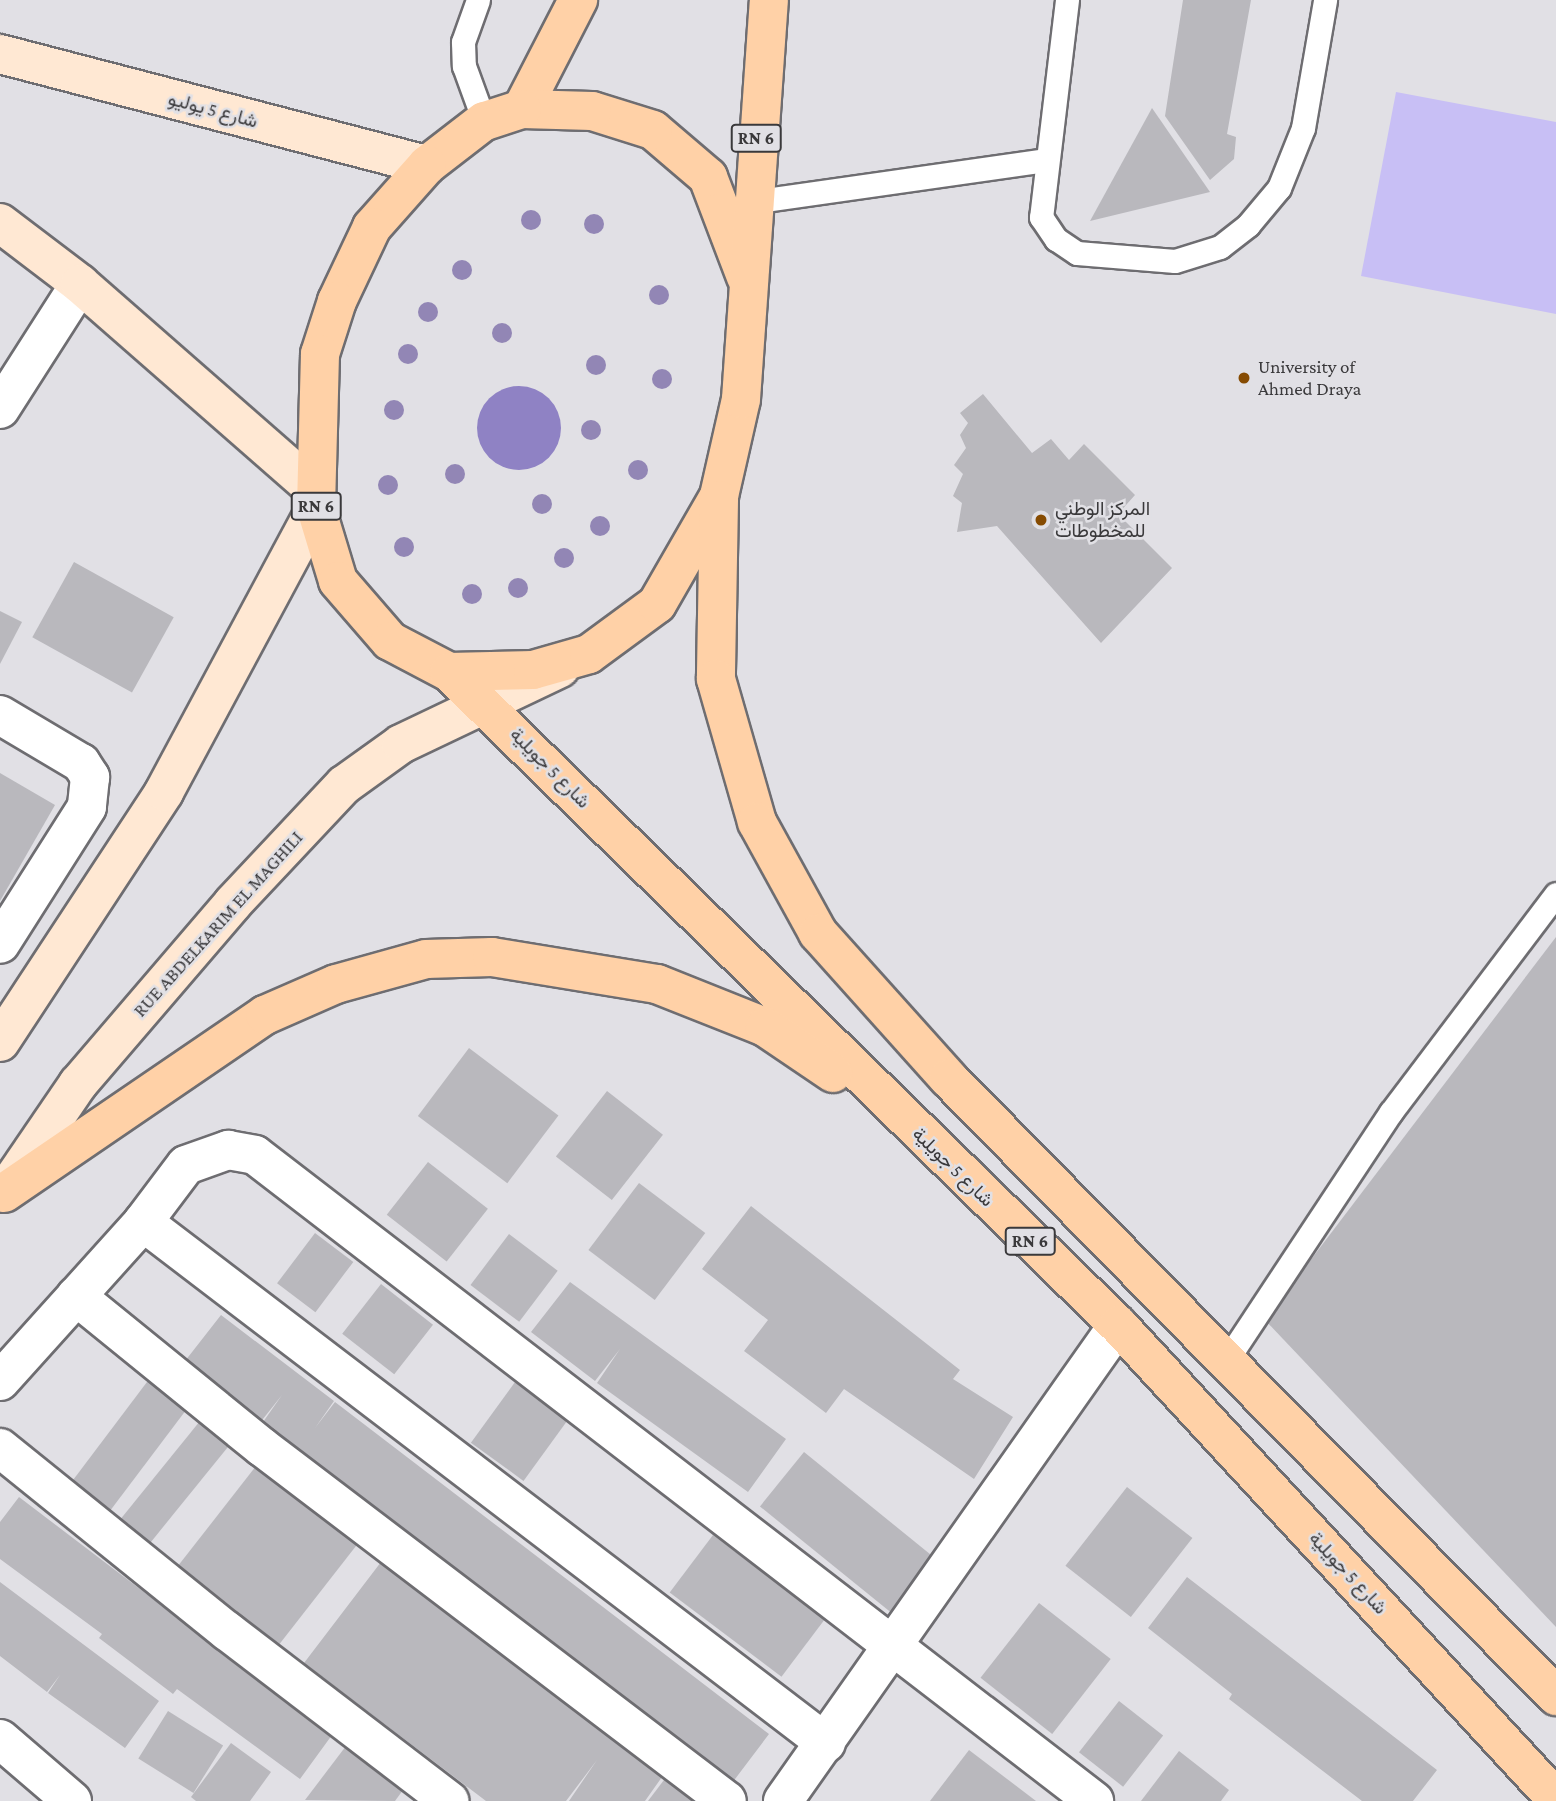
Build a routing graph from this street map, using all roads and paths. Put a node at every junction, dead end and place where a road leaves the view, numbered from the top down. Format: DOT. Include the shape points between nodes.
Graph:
graph roads {
  1 [pos="478,0"];
  2 [pos="578,0"];
  3 [pos="769,0"];
  4 [pos="1067,0"];
  5 [pos="1325,0"];
  6 [pos="0,54"];
  7 [pos="522,109"];
  8 [pos="484,121"];
  9 [pos="1046,160"];
  10 [pos="427,166"];
  11 [pos="751,202"];
  12 [pos="0,223"];
  13 [pos="746,277"];
  14 [pos="80,284"];
  15 [pos="0,409"];
  16 [pos="719,496"];
  17 [pos="315,499"];
  18 [pos="589,654"];
  19 [pos="449,672"];
  20 [pos="485,704"];
  21 [pos="0,715"];
  22 [pos="1556,894"];
  23 [pos="0,944"];
  24 [pos="0,1042"];
  25 [pos="906,1122"];
  26 [pos="2,1196"];
  27 [pos="143,1222"];
  28 [pos="76,1296"];
  29 [pos="1118,1325"];
  30 [pos="1224,1364"];
  31 [pos="0,1381"];
  32 [pos="0,1448"];
  33 [pos="893,1644"];
  34 [pos="1556,1696"];
  35 [pos="0,1739"];
  36 [pos="826,1742"];
  37 [pos="1556,1798"];
  38 [pos="72,1801"];
  39 [pos="449,1801"];
  40 [pos="727,1801"];
  41 [pos="783,1801"];
  42 [pos="1094,1801"];
  1 -- 8 [label="lane" via="463,42 464,66"];
  2 -- 7 [label="main road"];
  3 -- 11 [label="main road, RN 6"];
  4 -- 9 [label="lane"];
  5 -- 9 [label="lane" via="1303,128 1279,188 1248,225 1220,247 1175,261 1077,253 1056,239 1041,216"];
  6 -- 10 [label="street, شارع 5 يوليو"];
  7 -- 8 [label="main road, RN 6"];
  7 -- 13 [label="main road, RN 6" via="592,111 653,130 708,177"];
  8 -- 10 [label="main road, RN 6"];
  9 -- 11 [label="lane"];
  10 -- 17 [label="main road, RN 6" via="372,227 337,301 320,354"];
  11 -- 13 [label="main road, RN 6"];
  12 -- 14 [label="street"];
  13 -- 16 [label="main road, RN 6" via="741,399"];
  14 -- 15 [label="street"];
  14 -- 17 [label="street"];
  16 -- 18 [label="main road, RN 6" via="657,604"];
  16 -- 30 [label="main road, RN 6" via="716,679 757,822 818,933 947,1079"];
  17 -- 19 [label="main road, RN 6" via="338,581 390,641"];
  17 -- 24 [label="street" via="164,792"];
  18 -- 19 [label="main road, RN 6" via="533,670"];
  18 -- 20 [label="street, RUE ABDELKARIM EL MAGHILI"];
  19 -- 20 [label="main road, شارع 5 جويلية / RN 6"];
  20 -- 25 [label="main road, شارع 5 جويلية / RN 6"];
  20 -- 26 [label="street, RUE ABDELKARIM EL MAGHILI" via="401,744 344,785 233,903 78,1084"];
  21 -- 23 [label="street" via="81,763 90,777 87,807"];
  22 -- 30 [label="lane" via="1391,1112"];
  25 -- 26 [label="main road" via="765,1027 657,984 492,957 426,959 336,984 265,1015"];
  25 -- 29 [label="main road, شارع 5 جويلية / RN 6"];
  27 -- 28 [label="street"];
  27 -- 33 [label="street" via="187,1165 228,1150 255,1155"];
  27 -- 36 [label="street"];
  28 -- 31 [label="street"];
  28 -- 40 [label="street" via="262,1447"];
  29 -- 33 [label="street"];
  29 -- 37 [label="main road, شارع 5 جويلية / RN 6"];
  30 -- 34 [label="main road, RN 6"];
  32 -- 39 [label="street" via="227,1631"];
  33 -- 36 [label="street"];
  33 -- 42 [label="street"];
  35 -- 38 [label="street"];
  36 -- 41 [label="street"];
}
